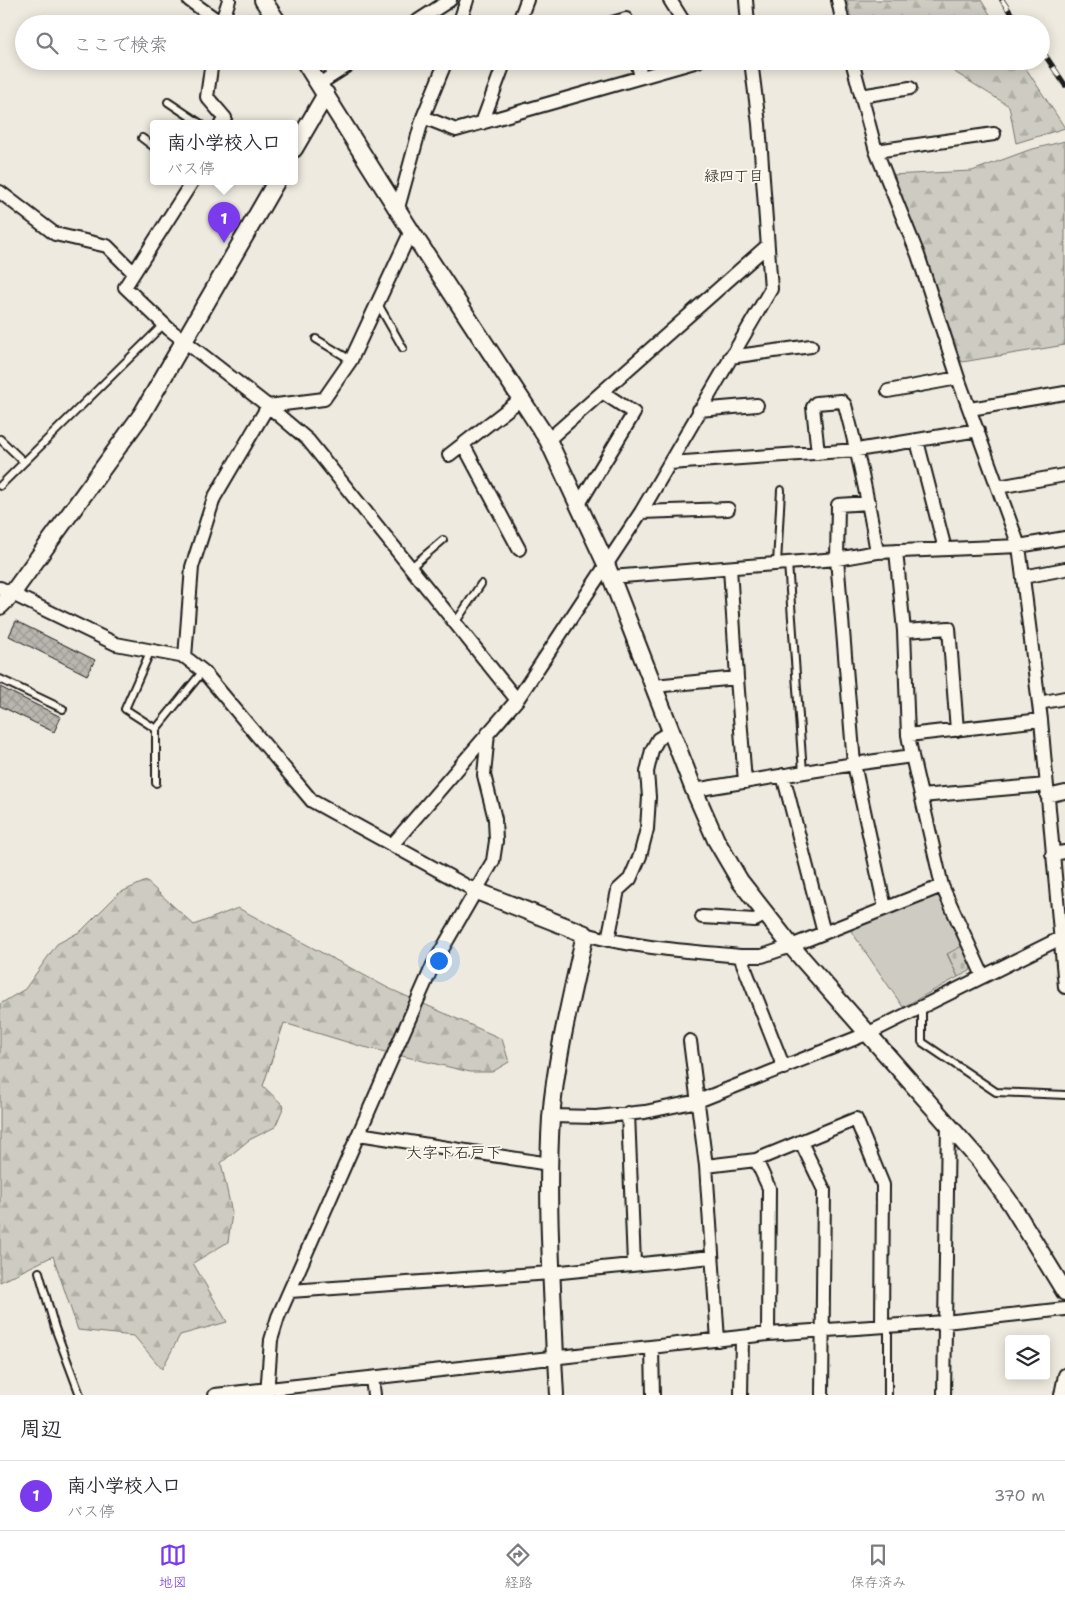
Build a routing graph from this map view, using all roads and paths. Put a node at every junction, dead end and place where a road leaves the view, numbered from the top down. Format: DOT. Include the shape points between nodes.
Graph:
graph roads {
  1 [pos="189,0"];
  2 [pos="229,0"];
  3 [pos="263,0"];
  4 [pos="450,0"];
  5 [pos="467,0"];
  6 [pos="527,0"];
  7 [pos="670,0"];
  8 [pos="746,0"];
  9 [pos="838,0"];
  10 [pos="210,15"];
  11 [pos="224,15"];
  12 [pos="273,15"];
  13 [pos="427,15"];
  14 [pos="462,15"];
  15 [pos="521,15"];
  16 [pos="679,15"];
  17 [pos="747,15"];
  18 [pos="841,15"];
  19 [pos="211,70"];
  20 [pos="310,70"];
  21 [pos="344,70"];
  22 [pos="442,70"];
  23 [pos="502,70"];
  24 [pos="639,70"];
  25 [pos="666,70"];
  26 [pos="752,70"];
  27 [pos="855,70"];
  28 [pos="641,77"];
  29 [pos="910,88"];
  30 [pos="322,89"];
  31 [pos="862,96"];
  32 [pos="168,102"];
  33 [pos="423,117"];
  34 [pos="195,120"];
  35 [pos="224,120"];
  36 [pos="482,122"];
  37 [pos="994,134"];
  38 [pos="142,138"];
  39 [pos="298,140"];
  40 [pos="150,144"];
  41 [pos="876,151"];
  42 [pos="190,185"];
  43 [pos="274,185"];
  44 [pos="0,192"];
  45 [pos="398,208"];
  46 [pos="411,231"];
  47 [pos="768,246"];
  48 [pos="134,273"];
  49 [pos="378,304"];
  50 [pos="164,324"];
  51 [pos="316,339"];
  52 [pos="185,340"];
  53 [pos="811,346"];
  54 [pos="403,348"];
  55 [pos="730,357"];
  56 [pos="351,360"];
  57 [pos="958,378"];
  58 [pos="888,391"];
  59 [pos="602,392"];
  60 [pos="1065,393"];
  61 [pos="521,399"];
  62 [pos="757,405"];
  63 [pos="268,406"];
  64 [pos="970,409"];
  65 [pos="699,410"];
  66 [pos="978,430"];
  67 [pos="0,439"];
  68 [pos="548,440"];
  69 [pos="917,441"];
  70 [pos="463,444"];
  71 [pos="857,450"];
  72 [pos="818,452"];
  73 [pos="448,455"];
  74 [pos="24,462"];
  75 [pos="670,463"];
  76 [pos="1065,475"];
  77 [pos="0,486"];
  78 [pos="998,487"];
  79 [pos="780,490"];
  80 [pos="578,504"];
  81 [pos="869,504"];
  82 [pos="728,509"];
  83 [pos="641,512"];
  84 [pos="1065,538"];
  85 [pos="443,540"];
  86 [pos="1019,546"];
  87 [pos="519,549"];
  88 [pos="945,549"];
  89 [pos="896,551"];
  90 [pos="878,552"];
  91 [pos="837,559"];
  92 [pos="783,564"];
  93 [pos="410,568"];
  94 [pos="730,568"];
  95 [pos="1065,569"];
  96 [pos="609,571"];
  97 [pos="1023,576"];
  98 [pos="481,584"];
  99 [pos="4,596"];
  100 [pos="455,623"];
  101 [pos="904,631"];
  102 [pos="150,652"];
  103 [pos="185,657"];
  104 [pos="203,671"];
  105 [pos="737,678"];
  106 [pos="0,679"];
  107 [pos="654,686"];
  108 [pos="1065,698"];
  109 [pos="517,700"];
  110 [pos="1039,703"];
  111 [pos="63,709"];
  112 [pos="1041,720"];
  113 [pos="156,729"];
  114 [pos="957,730"];
  115 [pos="671,731"];
  116 [pos="488,733"];
  117 [pos="908,735"];
  118 [pos="912,756"];
  119 [pos="854,764"];
  120 [pos="803,772"];
  121 [pos="783,775"];
  122 [pos="745,782"];
  123 [pos="156,783"];
  124 [pos="694,790"];
  125 [pos="1047,790"];
  126 [pos="1065,792"];
  127 [pos="921,796"];
  128 [pos="392,845"];
  129 [pos="1065,852"];
  130 [pos="1052,854"];
  131 [pos="942,886"];
  132 [pos="474,890"];
  133 [pos="886,908"];
  134 [pos="764,915"];
  135 [pos="702,917"];
  136 [pos="824,933"];
  137 [pos="585,934"];
  138 [pos="1063,936"];
  139 [pos="608,940"];
  140 [pos="790,946"];
  141 [pos="740,956"];
  142 [pos="983,976"];
  143 [pos="1065,987"];
  144 [pos="922,1007"];
  145 [pos="870,1033"];
  146 [pos="690,1042"];
  147 [pos="784,1068"];
  148 [pos="1065,1095"];
  149 [pos="698,1101"];
  150 [pos="628,1114"];
  151 [pos="551,1116"];
  152 [pos="948,1122"];
  153 [pos="359,1134"];
  154 [pos="801,1142"];
  155 [pos="756,1160"];
  156 [pos="550,1164"];
  157 [pos="706,1166"];
  158 [pos="712,1257"];
  159 [pos="634,1264"];
  160 [pos="39,1272"];
  161 [pos="552,1273"];
  162 [pos="290,1291"];
  163 [pos="1065,1292"];
  164 [pos="1065,1309"];
  165 [pos="945,1322"];
  166 [pos="885,1325"];
  167 [pos="824,1329"];
  168 [pos="768,1334"];
  169 [pos="742,1338"];
  170 [pos="718,1340"];
  171 [pos="652,1348"];
  172 [pos="555,1358"];
  173 [pos="1065,1375"];
  174 [pos="372,1378"];
  175 [pos="267,1392"];
  176 [pos="80,1395"];
  177 [pos="214,1395"];
  178 [pos="374,1395"];
  179 [pos="556,1395"];
  180 [pos="653,1395"];
  181 [pos="741,1395"];
  182 [pos="822,1395"];
  183 [pos="888,1395"];
  184 [pos="944,1395"];
  185 [pos="1061,1395"];
  1 -- 10 [label="street"];
  2 -- 11 [label="street"];
  3 -- 12 [label="street"];
  4 -- 13 [label="street"];
  5 -- 14 [label="street"];
  6 -- 15 [label="street"];
  7 -- 16 [label="street"];
  8 -- 17 [label="street"];
  9 -- 18 [label="street"];
  19 -- 35 [label="street" via="207,97"];
  20 -- 30 [label="street"];
  21 -- 30 [label="street"];
  22 -- 33 [label="street"];
  23 -- 36 [label="street"];
  24 -- 28 [label="street"];
  25 -- 28 [label="street"];
  26 -- 47 [label="street"];
  27 -- 31 [label="street"];
  28 -- 36 [label="street"];
  29 -- 31 [label="street"];
  30 -- 39 [label="street"];
  30 -- 45 [label="street"];
  31 -- 41 [label="street"];
  32 -- 34 [label="lane"];
  33 -- 36 [label="street" via="456,130"];
  33 -- 45 [label="street"];
  37 -- 41 [label="street"];
  38 -- 40 [label="lane"];
  41 -- 57 [label="street" via="918,255"];
  42 -- 48 [label="street"];
  43 -- 52 [label="street"];
  44 -- 48 [label="street" via="55,234 108,246"];
  45 -- 46 [label="street"];
  46 -- 49 [label="street"];
  46 -- 61 [label="street"];
  47 -- 55 [label="street" via="771,288"];
  47 -- 59 [label="street"];
  48 -- 50 [label="street" via="125,287"];
  49 -- 54 [label="lane"];
  49 -- 56 [label="street"];
  50 -- 52 [label="street"];
  50 -- 74 [label="lane"];
  51 -- 56 [label="lane"];
  52 -- 63 [label="street"];
  52 -- 99 [label="street" via="137,421"];
  53 -- 55 [label="street"];
  55 -- 65 [label="street"];
  56 -- 63 [label="street" via="324,399"];
  57 -- 58 [label="street"];
  57 -- 64 [label="street"];
  59 -- 68 [label="street"];
  59 -- 80 [label="street" via="634,412"];
  60 -- 64 [label="street"];
  61 -- 68 [label="street"];
  61 -- 70 [label="street"];
  62 -- 65 [label="street"];
  63 -- 93 [label="street" via="308,440"];
  63 -- 103 [label="street" via="214,498 192,567"];
  64 -- 66 [label="street"];
  65 -- 75 [label="street"];
  66 -- 69 [label="street"];
  66 -- 78 [label="street"];
  67 -- 74 [label="lane"];
  68 -- 80 [label="street"];
  69 -- 71 [label="street"];
  69 -- 88 [label="street"];
  70 -- 73 [label="street"];
  70 -- 87 [label="street"];
  71 -- 72 [label="street"];
  71 -- 72 [label="street" via="845,405 841,401 813,406"];
  71 -- 81 [label="street"];
  72 -- 75 [label="street"];
  74 -- 77 [label="lane"];
  75 -- 83 [label="street"];
  76 -- 78 [label="street"];
  78 -- 86 [label="street"];
  79 -- 92 [label="lane"];
  80 -- 96 [label="street"];
  81 -- 90 [label="street"];
  81 -- 91 [label="street" via="838,505"];
  82 -- 83 [label="street"];
  83 -- 96 [label="street"];
  84 -- 86 [label="street"];
  85 -- 93 [label="lane"];
  86 -- 88 [label="street"];
  86 -- 97 [label="street"];
  88 -- 89 [label="street"];
  89 -- 90 [label="street"];
  89 -- 101 [label="street"];
  90 -- 91 [label="street"];
  91 -- 92 [label="street"];
  91 -- 119 [label="street"];
  92 -- 94 [label="street"];
  92 -- 120 [label="lane"];
  93 -- 100 [label="street"];
  94 -- 96 [label="street"];
  94 -- 105 [label="street"];
  95 -- 97 [label="street"];
  96 -- 107 [label="street"];
  96 -- 109 [label="street"];
  97 -- 110 [label="street"];
  98 -- 100 [label="lane"];
  99 -- 102 [label="street" via="33,602 116,644"];
  100 -- 109 [label="street"];
  101 -- 114 [label="street" via="949,628"];
  101 -- 117 [label="street"];
  102 -- 103 [label="street"];
  102 -- 113 [label="lane" via="124,709"];
  103 -- 104 [label="street"];
  104 -- 113 [label="lane"];
  104 -- 128 [label="street" via="312,801"];
  105 -- 107 [label="street"];
  105 -- 122 [label="street"];
  106 -- 111 [label="lane"];
  107 -- 115 [label="street"];
  108 -- 110 [label="street"];
  109 -- 116 [label="street"];
  110 -- 112 [label="street"];
  112 -- 114 [label="street"];
  112 -- 125 [label="street"];
  113 -- 123 [label="lane"];
  114 -- 117 [label="street"];
  115 -- 124 [label="street"];
  115 -- 139 [label="street" via="658,739 652,750 647,772 647,829 630,879 618,890"];
  116 -- 128 [label="street"];
  116 -- 132 [label="street" via="484,775 495,819 496,841 493,861"];
  117 -- 118 [label="street"];
  118 -- 119 [label="street"];
  118 -- 127 [label="street"];
  119 -- 120 [label="street"];
  119 -- 133 [label="street"];
  120 -- 121 [label="street"];
  121 -- 122 [label="street"];
  121 -- 136 [label="street"];
  122 -- 124 [label="street"];
  124 -- 134 [label="street" via="716,840"];
  125 -- 126 [label="street"];
  125 -- 127 [label="street"];
  125 -- 130 [label="street"];
  127 -- 131 [label="street"];
  128 -- 132 [label="street"];
  129 -- 130 [label="street"];
  130 -- 138 [label="street"];
  131 -- 133 [label="street"];
  131 -- 142 [label="street"];
  132 -- 137 [label="street"];
  132 -- 153 [label="street" via="433,965"];
  133 -- 136 [label="street"];
  134 -- 135 [label="street" via="756,920"];
  134 -- 140 [label="street"];
  136 -- 140 [label="street"];
  137 -- 139 [label="street"];
  137 -- 151 [label="street" via="566,1022"];
  138 -- 142 [label="street"];
  138 -- 143 [label="street"];
  139 -- 141 [label="street"];
  140 -- 141 [label="street" via="762,956"];
  140 -- 145 [label="street"];
  141 -- 147 [label="street"];
  142 -- 144 [label="street"];
  144 -- 145 [label="street"];
  144 -- 148 [label="lane" via="922,1042 996,1092"];
  145 -- 147 [label="street"];
  145 -- 152 [label="street"];
  146 -- 149 [label="street"];
  147 -- 149 [label="street"];
  149 -- 150 [label="street"];
  149 -- 157 [label="street"];
  150 -- 151 [label="street"];
  150 -- 159 [label="street"];
  151 -- 156 [label="street"];
  152 -- 163 [label="street" via="1011,1204"];
  152 -- 165 [label="street"];
  153 -- 156 [label="street"];
  153 -- 162 [label="street"];
  154 -- 155 [label="street"];
  154 -- 166 [label="street" via="856,1119 883,1185"];
  154 -- 167 [label="street" via="824,1190"];
  155 -- 157 [label="street"];
  155 -- 168 [label="street" via="769,1188"];
  156 -- 161 [label="street"];
  157 -- 158 [label="street"];
  158 -- 159 [label="street"];
  158 -- 170 [label="street"];
  159 -- 161 [label="street"];
  160 -- 176 [label="lane" via="55,1328"];
  161 -- 162 [label="street"];
  161 -- 172 [label="street"];
  162 -- 175 [label="street" via="271,1340"];
  164 -- 165 [label="street"];
  165 -- 166 [label="street"];
  165 -- 184 [label="street"];
  166 -- 167 [label="street"];
  166 -- 183 [label="lane"];
  167 -- 168 [label="street"];
  167 -- 182 [label="street"];
  168 -- 169 [label="street"];
  169 -- 170 [label="street"];
  169 -- 181 [label="street"];
  170 -- 171 [label="street"];
  171 -- 172 [label="street"];
  171 -- 180 [label="street"];
  172 -- 174 [label="street"];
  172 -- 179 [label="street"];
  173 -- 185 [label="street"];
  174 -- 175 [label="street"];
  174 -- 178 [label="street"];
  175 -- 177 [label="street"];
}
